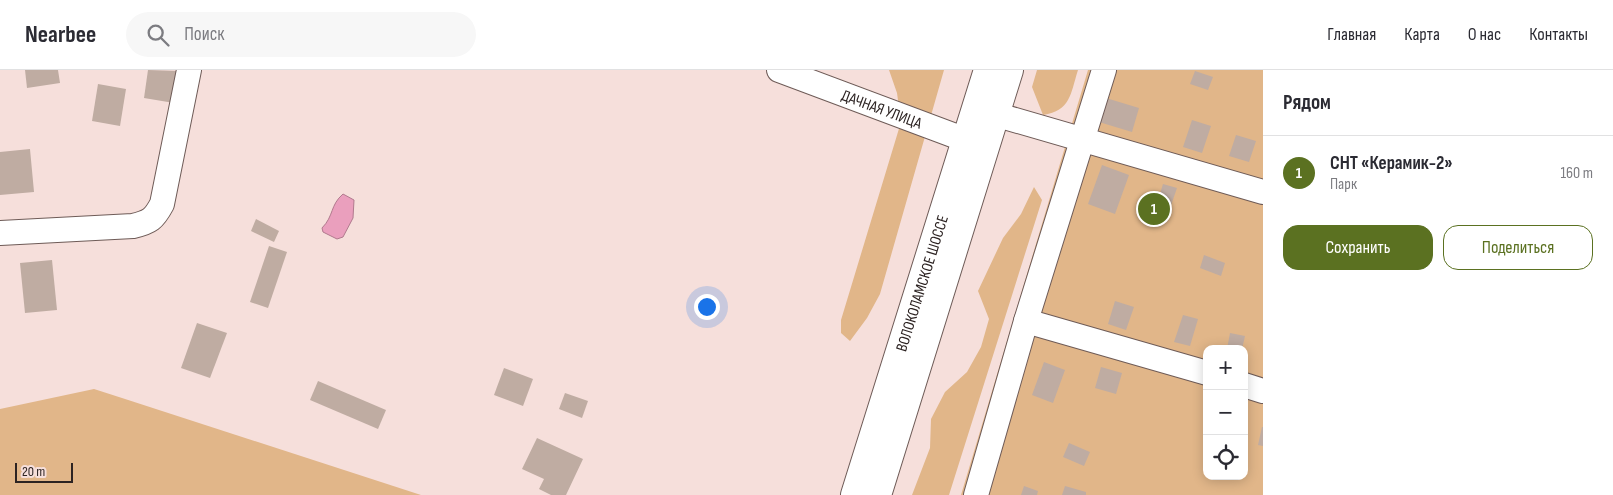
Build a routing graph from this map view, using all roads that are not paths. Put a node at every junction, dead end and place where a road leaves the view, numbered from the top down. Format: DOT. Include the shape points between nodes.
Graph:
graph roads {
  1 [pos="189,70"];
  2 [pos="779,70"];
  3 [pos="988,70"];
  4 [pos="1010,70"];
  5 [pos="1104,70"];
  6 [pos="986,111"];
  7 [pos="1082,139"];
  8 [pos="976,144"];
  9 [pos="1263,192"];
  10 [pos="0,233"];
  11 [pos="1026,320"];
  12 [pos="1203,372"];
  13 [pos="1248,386"];
  14 [pos="1263,391"];
  15 [pos="855,495"];
  16 [pos="877,495"];
  17 [pos="976,495"];
  1 -- 10 [label="street" via="162,204 155,217 133,226"];
  2 -- 8 [label="street, ДАЧНАЯ УЛИЦА"];
  3 -- 6 [label="main road, ВОЛОКОЛАМСКОЕ ШОССЕ"];
  4 -- 6 [label="main road, ВОЛОКОЛАМСКОЕ ШОССЕ"];
  5 -- 7 [label="street"];
  6 -- 7 [label="street"];
  6 -- 8 [label="main road, ВОЛОКОЛАМСКОЕ ШОССЕ"];
  7 -- 9 [label="street"];
  7 -- 11 [label="street"];
  8 -- 15 [label="main road, ВОЛОКОЛАМСКОЕ ШОССЕ"];
  8 -- 16 [label="main road, ВОЛОКОЛАМСКОЕ ШОССЕ"];
  11 -- 12 [label="street"];
  11 -- 17 [label="street"];
  13 -- 14 [label="street"];
}
